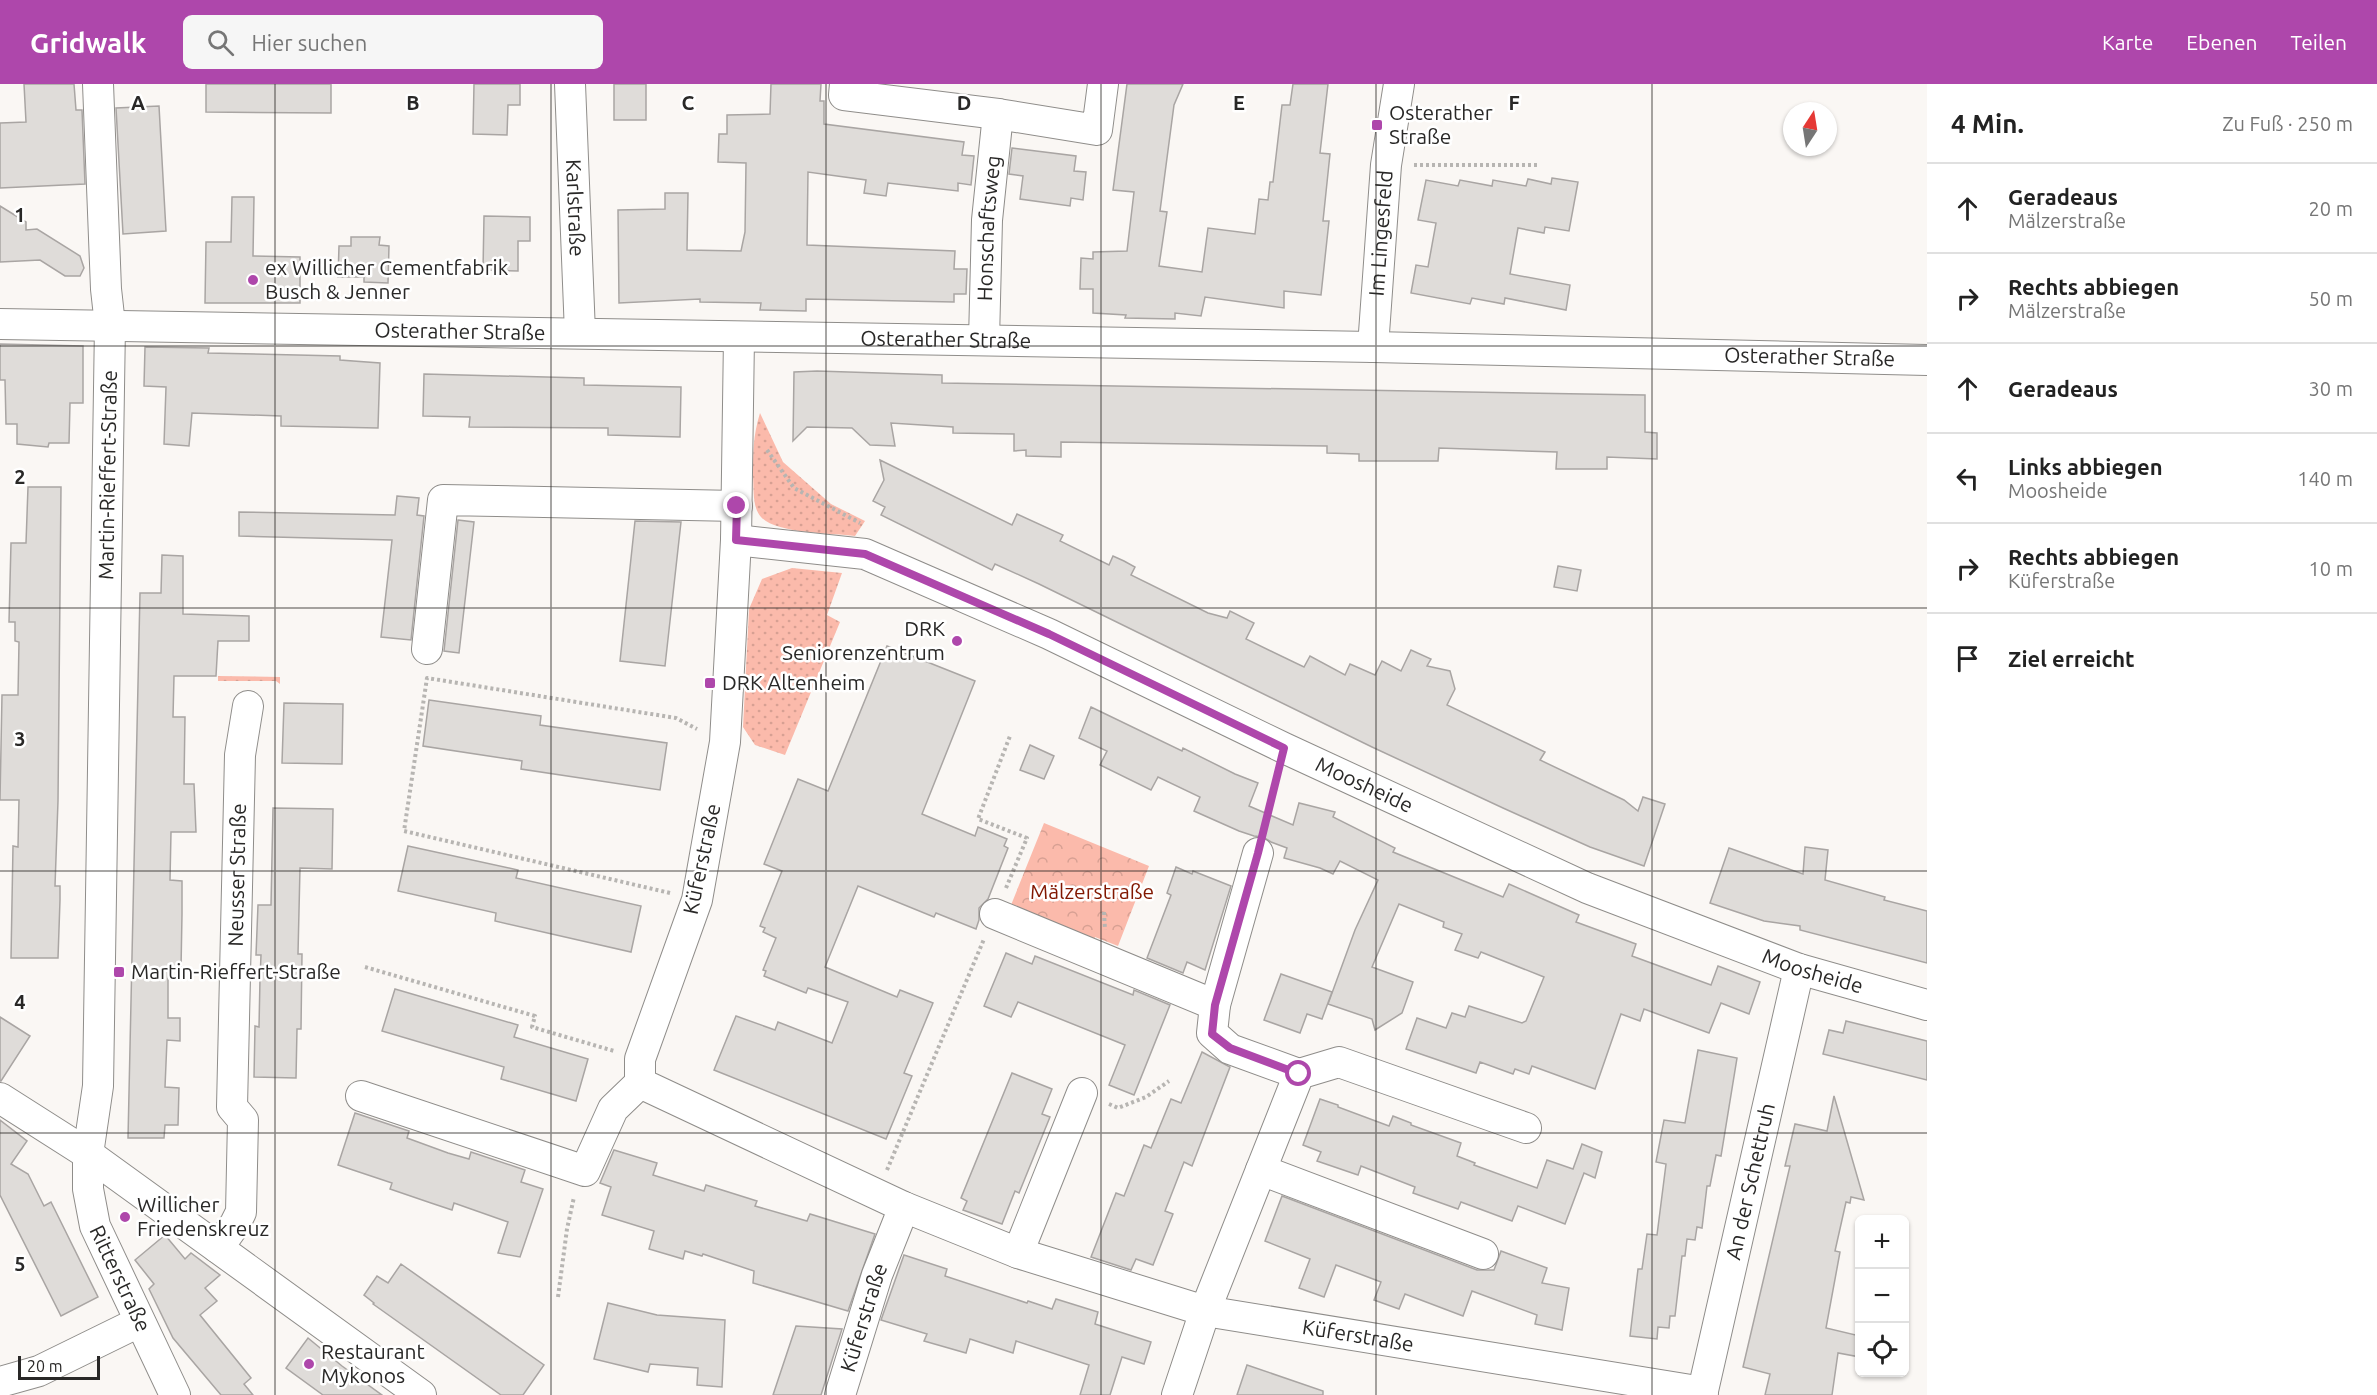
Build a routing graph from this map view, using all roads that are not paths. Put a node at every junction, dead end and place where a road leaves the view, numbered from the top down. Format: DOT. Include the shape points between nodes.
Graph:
graph roads {
  1 [pos="98,84"];
  2 [pos="570,84"];
  3 [pos="845,84"];
  4 [pos="1103,84"];
  5 [pos="1399,84"];
  6 [pos="998,114"];
  7 [pos="0,324"];
  8 [pos="110,325"];
  9 [pos="580,333"];
  10 [pos="739,337"];
  11 [pos="984,340"];
  12 [pos="1373,346"];
  13 [pos="1927,360"];
  14 [pos="737,506"];
  15 [pos="736,540"];
  16 [pos="428,649"];
  17 [pos="248,706"];
  18 [pos="1258,853"];
  19 [pos="995,914"];
  20 [pos="1799,969"];
  21 [pos="1215,1005"];
  22 [pos="1927,1005"];
  23 [pos="640,1071"];
  24 [pos="1299,1074"];
  25 [pos="1082,1093"];
  26 [pos="361,1096"];
  27 [pos="0,1098"];
  28 [pos="1526,1128"];
  29 [pos="88,1154"];
  30 [pos="1261,1170"];
  31 [pos="904,1207"];
  32 [pos="218,1248"];
  33 [pos="1018,1253"];
  34 [pos="1483,1254"];
  35 [pos="1205,1311"];
  36 [pos="139,1322"];
  37 [pos="0,1382"];
  38 [pos="1703,1394"];
  39 [pos="175,1395"];
  40 [pos="421,1395"];
  41 [pos="840,1395"];
  42 [pos="1177,1395"];
  1 -- 8 [label="street, Martin-Rieffert-Straße"];
  2 -- 9 [label="street, Karlstraße"];
  3 -- 6 [label="street" via="844,95"];
  4 -- 6 [label="street" via="1097,130"];
  5 -- 12 [label="street, Im Lingesfeld" via="1386,165"];
  6 -- 11 [label="street, Honschaftsweg" via="987,220"];
  7 -- 8 [label="street, Osterather Straße"];
  8 -- 9 [label="street, Osterather Straße"];
  8 -- 29 [label="street, Martin-Rieffert-Straße" via="98,1086"];
  9 -- 10 [label="street, Osterather Straße"];
  10 -- 11 [label="street, Osterather Straße"];
  10 -- 14 [label="street, Küferstraße"];
  11 -- 12 [label="street, Osterather Straße"];
  12 -- 13 [label="street, Osterather Straße"];
  14 -- 15 [label="street, Küferstraße"];
  14 -- 16 [label="street" via="443,500"];
  15 -- 20 [label="street, Moosheide" via="865,554 1049,634 1587,888"];
  15 -- 23 [label="street, Küferstraße" via="724,742 697,900"];
  17 -- 32 [label="street, Neusser Straße" via="240,756 232,1107 243,1120 243,1198 239,1218"];
  18 -- 21 [label="street"];
  19 -- 21 [label="street"];
  20 -- 22 [label="street, Moosheide"];
  20 -- 38 [label="street, An der Schettruh"];
  21 -- 24 [label="street" via="1212,1034 1230,1048"];
  23 -- 26 [label="street" via="613,1109 585,1171"];
  23 -- 31 [label="street, Küferstraße"];
  24 -- 28 [label="street" via="1339,1062"];
  24 -- 30 [label="street"];
  25 -- 33 [label="street"];
  27 -- 29 [label="street"];
  29 -- 32 [label="street"];
  29 -- 36 [label="street, Ritterstraße" via="88,1189 95,1226"];
  30 -- 34 [label="street"];
  30 -- 35 [label="street"];
  31 -- 33 [label="street, Küferstraße"];
  31 -- 41 [label="street, Küferstraße" via="877,1275"];
  32 -- 40 [label="street"];
  33 -- 35 [label="street, Küferstraße"];
  35 -- 38 [label="street, Küferstraße"];
  35 -- 42 [label="street"];
  36 -- 37 [label="street" via="39,1371"];
  36 -- 39 [label="street, Ritterstraße"];
}
